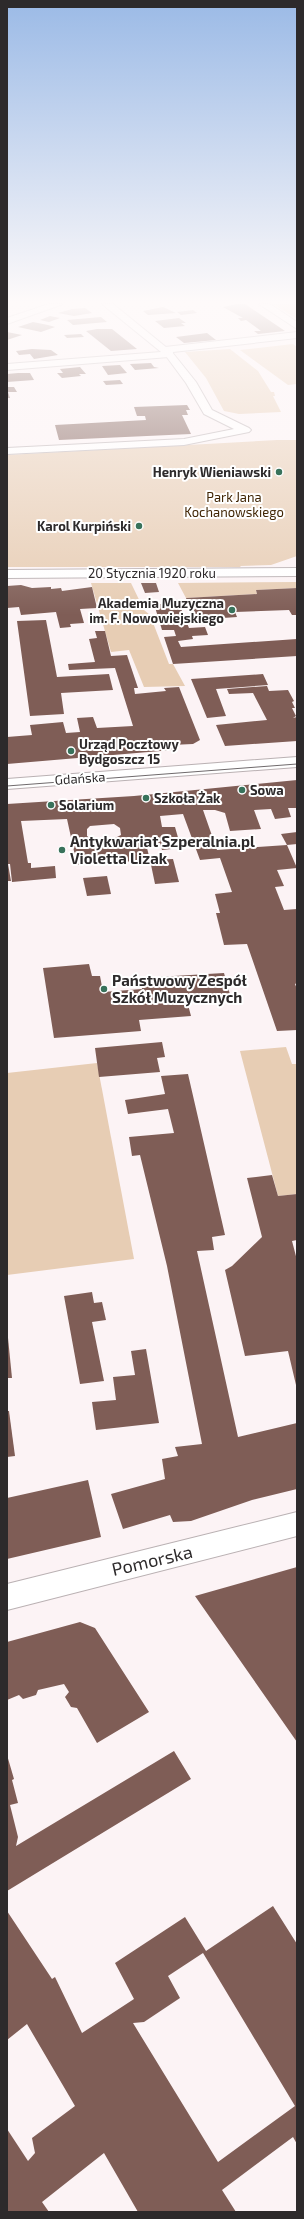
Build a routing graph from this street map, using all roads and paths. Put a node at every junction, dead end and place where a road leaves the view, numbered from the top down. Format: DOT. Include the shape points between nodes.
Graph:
graph roads {
  1 [pos="205,408"];
  2 [pos="7,451"];
  3 [pos="297,572"];
  4 [pos="7,574"];
  5 [pos="297,762"];
  6 [pos="7,784"];
  7 [pos="297,1524"];
  8 [pos="7,1597"];
  1 -- 2 [label="street" via="208,412 246,430 184,442"];
  3 -- 4 [label="street, 20 Stycznia 1920 roku"];
  5 -- 6 [label="street, Gdańska"];
  7 -- 8 [label="street, Pomorska"];
}
